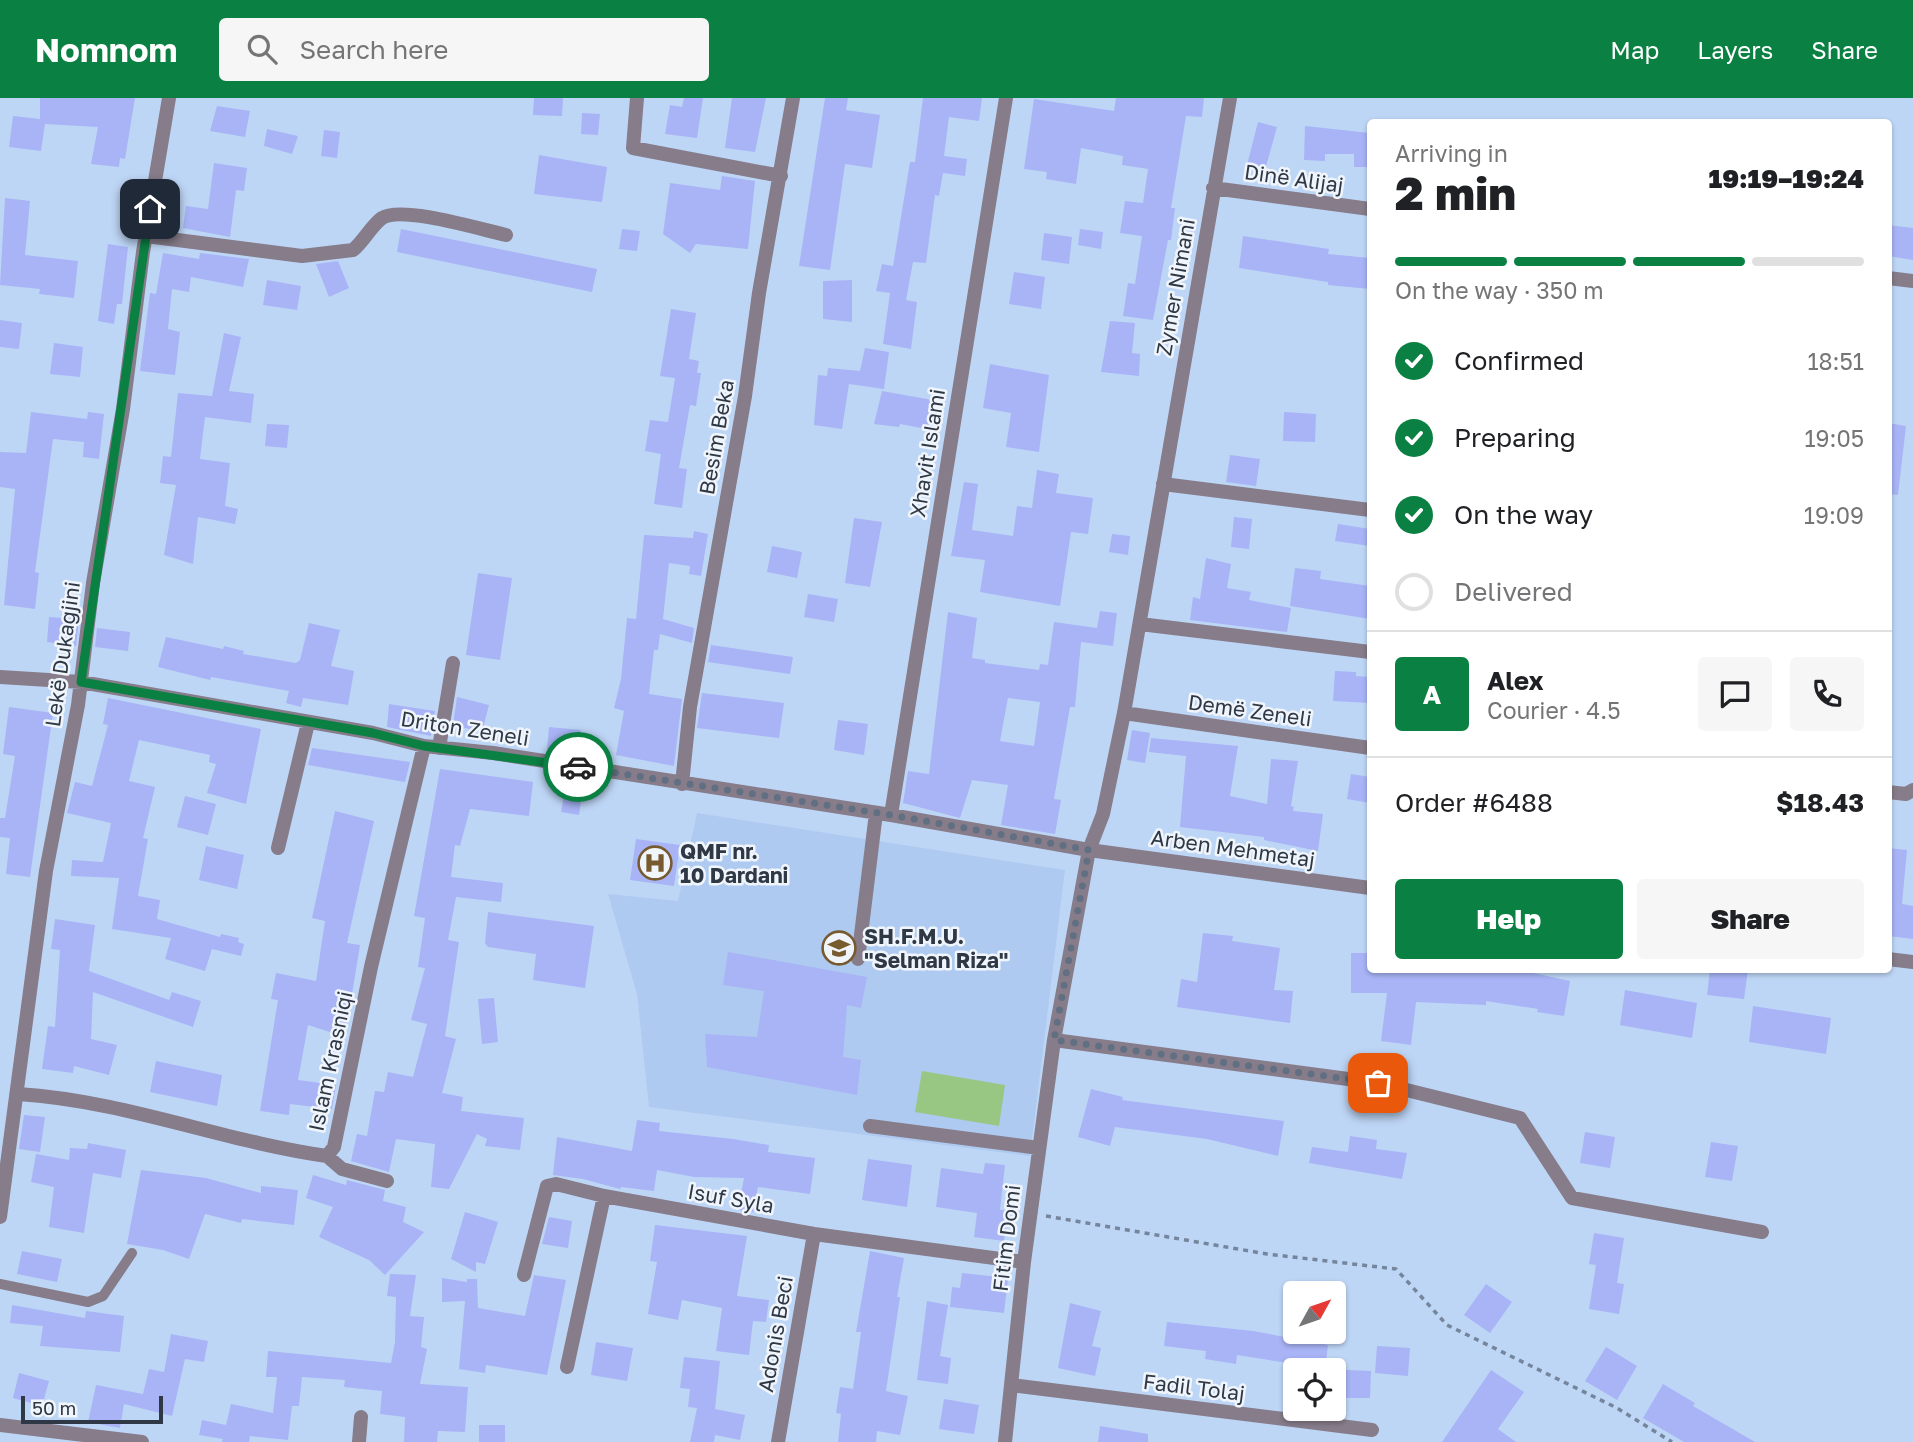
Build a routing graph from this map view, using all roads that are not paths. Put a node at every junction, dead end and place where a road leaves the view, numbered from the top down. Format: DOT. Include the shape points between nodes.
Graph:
graph roads {
  1 [pos="169,98"];
  2 [pos="638,98"];
  3 [pos="793,98"];
  4 [pos="1006,98"];
  5 [pos="1230,98"];
  6 [pos="781,176"];
  7 [pos="1213,188"];
  8 [pos="1367,209"];
  9 [pos="506,235"];
  10 [pos="146,236"];
  11 [pos="1892,278"];
  12 [pos="1913,281"];
  13 [pos="1163,484"];
  14 [pos="1367,510"];
  15 [pos="1140,624"];
  16 [pos="1367,652"];
  17 [pos="453,663"];
  18 [pos="0,677"];
  19 [pos="81,682"];
  20 [pos="1124,713"];
  21 [pos="308,723"];
  22 [pos="424,746"];
  23 [pos="439,748"];
  24 [pos="1367,748"];
  25 [pos="682,784"];
  26 [pos="1892,792"];
  27 [pos="1910,792"];
  28 [pos="884,814"];
  29 [pos="278,848"];
  30 [pos="1089,850"];
  31 [pos="1367,888"];
  32 [pos="858,959"];
  33 [pos="1892,959"];
  34 [pos="1913,962"];
  35 [pos="1054,1040"];
  36 [pos="18,1094"];
  37 [pos="870,1126"];
  38 [pos="1039,1149"];
  39 [pos="327,1156"];
  40 [pos="387,1181"];
  41 [pos="604,1196"];
  42 [pos="0,1217"];
  43 [pos="1762,1232"];
  44 [pos="814,1234"];
  45 [pos="132,1253"];
  46 [pos="1024,1262"];
  47 [pos="524,1275"];
  48 [pos="0,1284"];
  49 [pos="567,1367"];
  50 [pos="1011,1385"];
  51 [pos="361,1416"];
  52 [pos="0,1425"];
  53 [pos="1372,1430"];
  54 [pos="142,1442"];
  55 [pos="359,1442"];
  56 [pos="778,1442"];
  57 [pos="1005,1442"];
  1 -- 10 [label="street, Lekë Dukagjini"];
  2 -- 6 [label="street" via="633,148"];
  3 -- 6 [label="street, Besim Beka"];
  4 -- 28 [label="street, Xhavit Islami"];
  5 -- 7 [label="street, Zymer Nimani"];
  6 -- 25 [label="street, Besim Beka" via="690,707"];
  7 -- 8 [label="street, Dinë Alijaj"];
  7 -- 13 [label="street, Zymer Nimani"];
  9 -- 10 [label="street" via="406,214 389,215 353,250 302,257"];
  10 -- 19 [label="street, Lekë Dukagjini"];
  11 -- 12 [label="street"];
  13 -- 14 [label="street"];
  13 -- 15 [label="street, Zymer Nimani"];
  15 -- 16 [label="street"];
  15 -- 20 [label="street, Zymer Nimani"];
  17 -- 23 [label="street"];
  18 -- 19 [label="street, Driton Zeneli"];
  19 -- 21 [label="street, Driton Zeneli"];
  19 -- 36 [label="street, Lekë Dukagjini" via="46,871"];
  20 -- 24 [label="street, Demë Zeneli"];
  20 -- 30 [label="street, Zymer Nimani" via="1103,814"];
  21 -- 22 [label="street, Driton Zeneli"];
  21 -- 29 [label="street"];
  22 -- 23 [label="street, Driton Zeneli"];
  22 -- 39 [label="street, Islam Krasniqi" via="334,1147"];
  23 -- 25 [label="street, Driton Zeneli"];
  25 -- 28 [label="street, Driton Zeneli"];
  26 -- 27 [label="street"];
  28 -- 30 [label="street, Driton Zeneli"];
  28 -- 32 [label="street, Xhavit Islami"];
  30 -- 31 [label="street, Arben Mehmetaj"];
  30 -- 35 [label="street, Fitim Domi"];
  33 -- 34 [label="street"];
  35 -- 38 [label="street, Fitim Domi"];
  35 -- 43 [label="street" via="1378,1083 1520,1118 1572,1198"];
  36 -- 39 [label="street, Islam Krasniqi" via="128,1109"];
  36 -- 42 [label="street, Lekë Dukagjini"];
  37 -- 38 [label="street"];
  38 -- 46 [label="street, Fitim Domi"];
  39 -- 40 [label="street" via="342,1169"];
  41 -- 44 [label="street, Isuf Syla"];
  41 -- 47 [label="street, Isuf Syla" via="556,1184 547,1186"];
  41 -- 49 [label="street"];
  44 -- 46 [label="street, Isuf Syla"];
  44 -- 56 [label="street, Adonis Beci"];
  45 -- 48 [label="lane" via="103,1296 88,1302"];
  46 -- 50 [label="street, Fitim Domi"];
  50 -- 53 [label="street, Fadil Tolaj"];
  50 -- 57 [label="street, Fitim Domi"];
  51 -- 55 [label="street"];
  52 -- 54 [label="street"];
}
